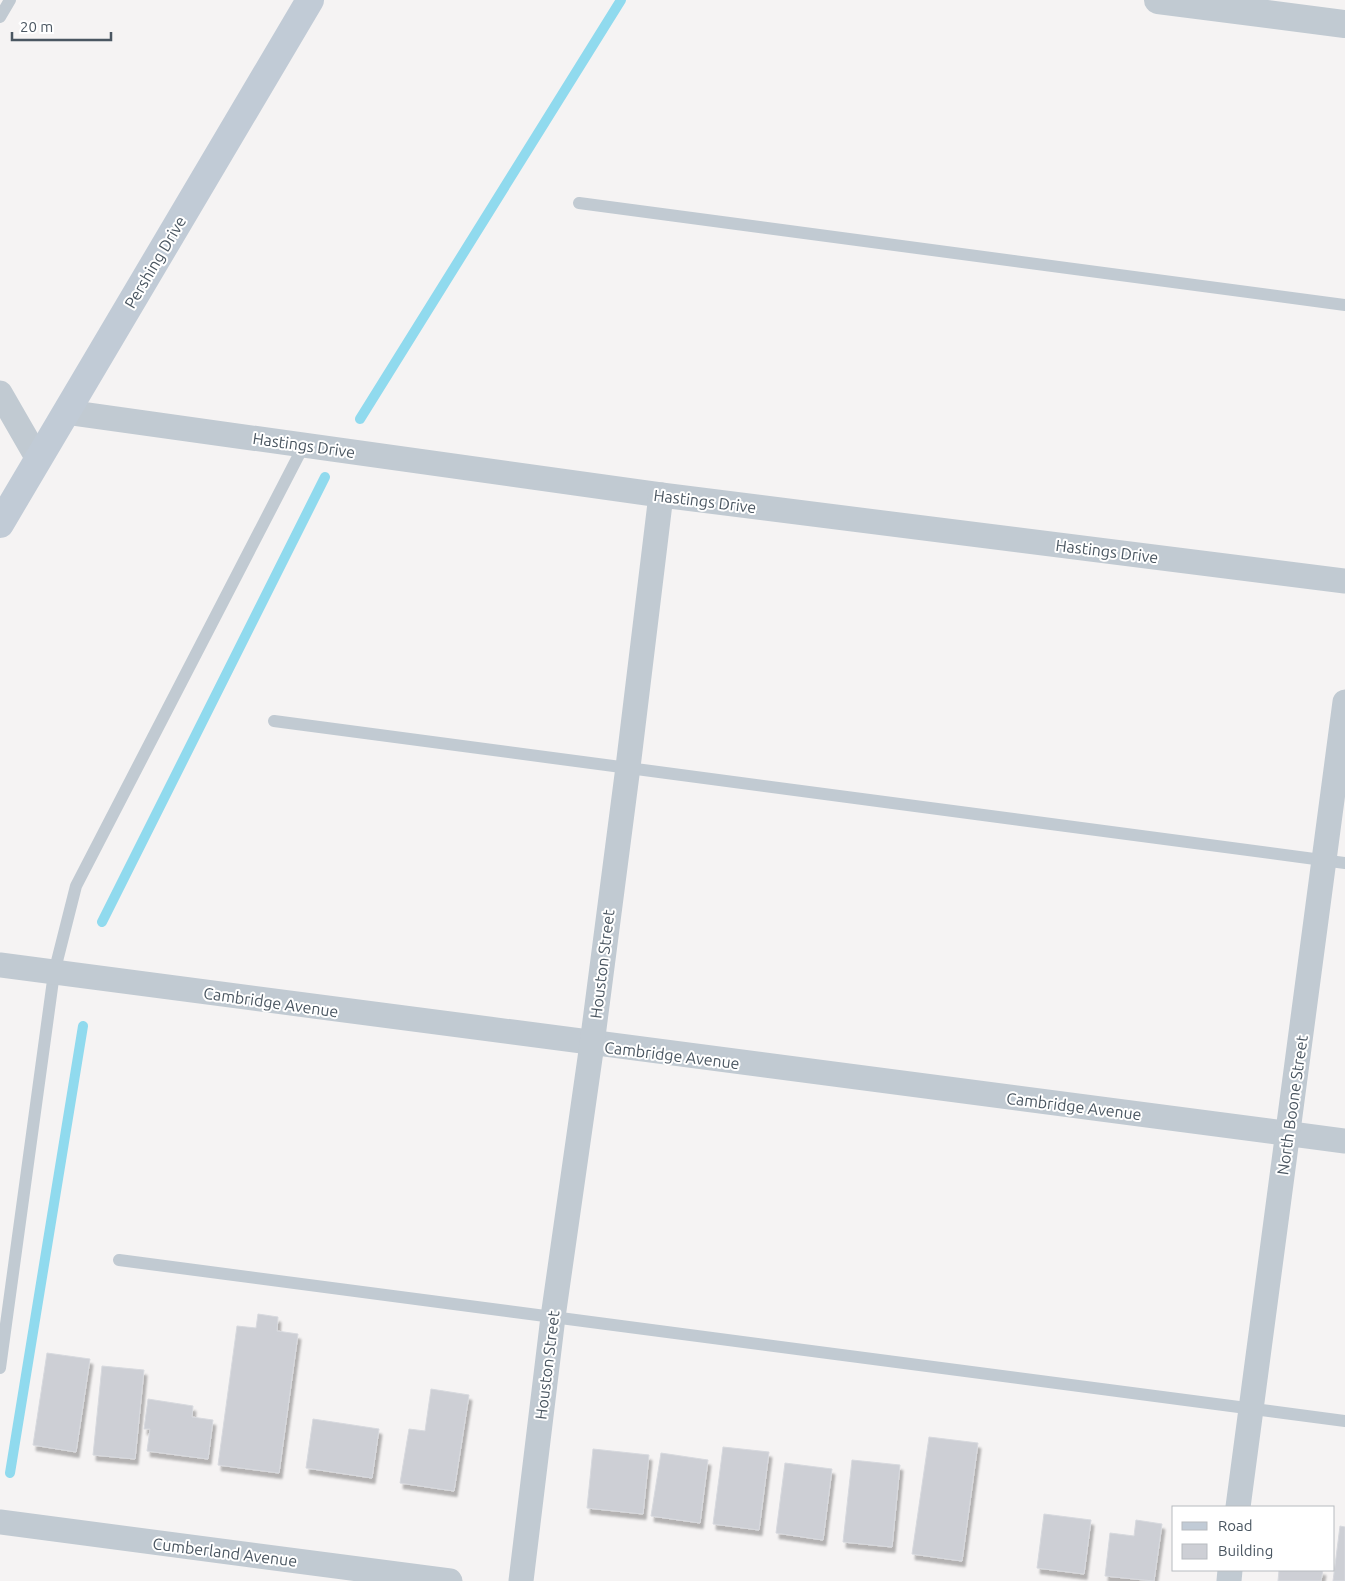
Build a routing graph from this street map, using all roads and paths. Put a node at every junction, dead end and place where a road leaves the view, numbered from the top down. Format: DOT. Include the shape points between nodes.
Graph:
graph roads {
  1 [pos="10,0"];
  2 [pos="310,0"];
  3 [pos="1158,0"];
  4 [pos="0,17"];
  5 [pos="1345,24"];
  6 [pos="579,203"];
  7 [pos="1345,306"];
  8 [pos="0,393"];
  9 [pos="66,412"];
  10 [pos="304,445"];
  11 [pos="38,459"];
  12 [pos="661,495"];
  13 [pos="0,524"];
  14 [pos="1345,581"];
  15 [pos="1345,702"];
  16 [pos="274,720"];
  17 [pos="628,767"];
  18 [pos="1334,861"];
  19 [pos="0,966"];
  20 [pos="54,973"];
  21 [pos="592,1044"];
  22 [pos="1289,1133"];
  23 [pos="1345,1141"];
  24 [pos="119,1260"];
  25 [pos="553,1317"];
  26 [pos="0,1368"];
  27 [pos="1250,1409"];
  28 [pos="1345,1421"];
  29 [pos="1238,1506"];
  30 [pos="0,1522"];
  31 [pos="450,1581"];
  32 [pos="521,1581"];
  1 -- 4 [label="lane"];
  2 -- 9 [label="main road, Pershing Drive"];
  3 -- 5 [label="street"];
  6 -- 7 [label="lane"];
  8 -- 11 [label="street"];
  9 -- 10 [label="street, Hastings Drive"];
  9 -- 11 [label="main road, Pershing Drive"];
  10 -- 12 [label="street, Hastings Drive"];
  10 -- 20 [label="lane" via="76,886"];
  11 -- 13 [label="main road, Pershing Drive"];
  12 -- 14 [label="street, Hastings Drive"];
  12 -- 17 [label="street, Houston Street"];
  15 -- 18 [label="street, North Boone Street"];
  16 -- 17 [label="lane"];
  17 -- 18 [label="lane"];
  17 -- 21 [label="street, Houston Street"];
  18 -- 22 [label="street, North Boone Street"];
  19 -- 20 [label="street, Cambridge Avenue"];
  20 -- 21 [label="street, Cambridge Avenue"];
  20 -- 26 [label="lane"];
  21 -- 22 [label="street, Cambridge Avenue"];
  21 -- 25 [label="street, Houston Street"];
  22 -- 23 [label="street, Cambridge Avenue"];
  22 -- 27 [label="street, North Boone Street"];
  24 -- 25 [label="lane"];
  25 -- 27 [label="lane"];
  25 -- 32 [label="street, Houston Street"];
  27 -- 28 [label="lane"];
  27 -- 29 [label="street, North Boone Street"];
  30 -- 31 [label="street, Cumberland Avenue"];
}
